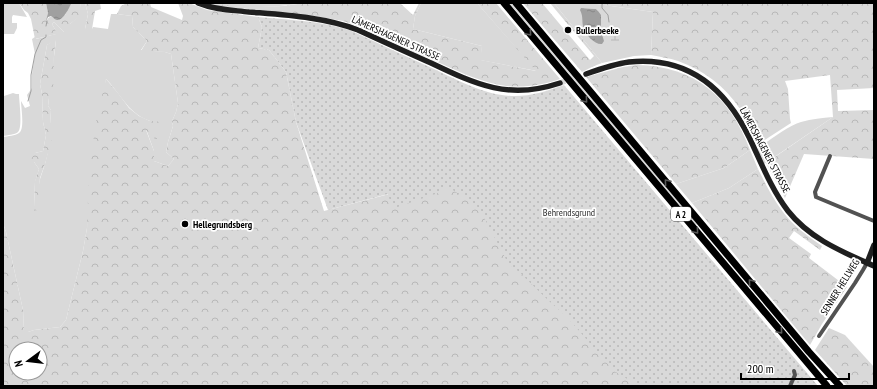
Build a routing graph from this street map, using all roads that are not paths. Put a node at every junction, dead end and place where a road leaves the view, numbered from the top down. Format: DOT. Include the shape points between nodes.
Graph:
graph roads {
  1 [pos="198,3"];
  2 [pos="504,3"];
  3 [pos="516,3"];
  4 [pos="586,74"];
  5 [pos="560,83"];
  6 [pos="830,156"];
  7 [pos="874,221"];
  8 [pos="874,245"];
  9 [pos="867,263"];
  10 [pos="874,266"];
  11 [pos="819,336"];
  12 [pos="794,371"];
  13 [pos="790,386"];
  14 [pos="827,386"];
  15 [pos="840,386"];
  1 -- 5 [label="main road, LÄMERSHAGENER STRASSE" via="214,8 299,17 343,25 492,88 524,90"];
  2 -- 14 [label="highway, A 2, one-way"];
  15 -- 3 [label="highway, A 2, one-way"];
  4 -- 9 [label="main road, LÄMERSHAGENER STRASSE" via="618,64 644,61 669,64 700,77 733,109 749,136 771,184 792,216 820,239"];
  6 -- 7 [label="street" via="815,192 816,197"];
  8 -- 9 [label="main road, SENNER HELLWEG"];
  9 -- 10 [label="main road, LÄMERSHAGENER STRASSE"];
  9 -- 11 [label="street, SENNER HELLWEG"];
  12 -- 13 [label="street"];
}
